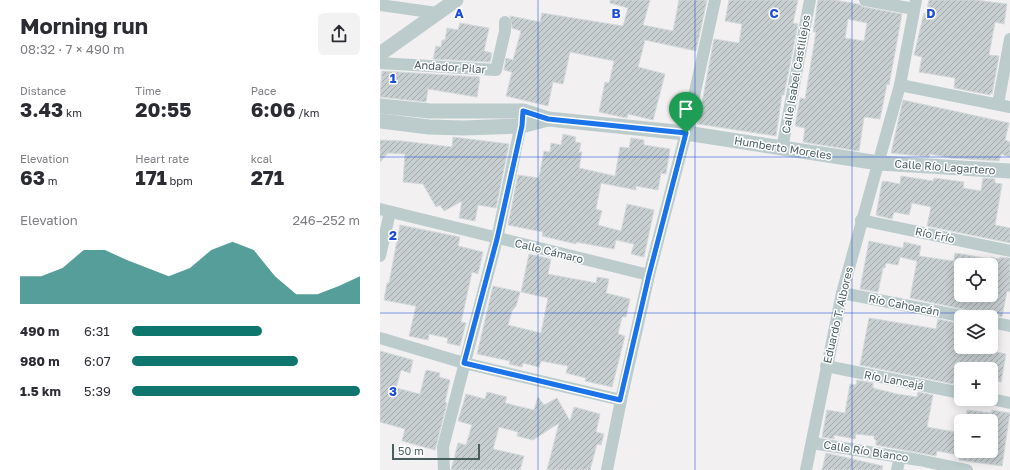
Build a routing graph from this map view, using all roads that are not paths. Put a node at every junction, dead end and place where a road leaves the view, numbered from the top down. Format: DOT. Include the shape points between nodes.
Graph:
graph roads {
  1 [pos="456,0"];
  2 [pos="715,0"];
  3 [pos="810,0"];
  4 [pos="865,0"];
  5 [pos="915,4"];
  6 [pos="380,5"];
  7 [pos="438,13"];
  8 [pos="505,22"];
  9 [pos="1010,39"];
  10 [pos="380,54"];
  11 [pos="380,63"];
  12 [pos="900,85"];
  13 [pos="998,104"];
  14 [pos="380,106"];
  15 [pos="1010,108"];
  16 [pos="523,111"];
  17 [pos="548,119"];
  18 [pos="380,121"];
  19 [pos="522,126"];
  20 [pos="686,133"];
  21 [pos="782,149"];
  22 [pos="879,163"];
  23 [pos="1010,171"];
  24 [pos="385,210"];
  25 [pos="861,220"];
  26 [pos="497,239"];
  27 [pos="1010,251"];
  28 [pos="380,256"];
  29 [pos="649,275"];
  30 [pos="842,293"];
  31 [pos="954,315"];
  32 [pos="998,323"];
  33 [pos="1010,326"];
  34 [pos="380,338"];
  35 [pos="464,363"];
  36 [pos="826,366"];
  37 [pos="954,392"];
  38 [pos="620,400"];
  39 [pos="998,400"];
  40 [pos="1010,403"];
  41 [pos="812,443"];
  42 [pos="900,457"];
  43 [pos="917,465"];
  44 [pos="444,470"];
  45 [pos="607,470"];
  46 [pos="806,470"];
  47 [pos="897,470"];
  48 [pos="967,470"];
  1 -- 7 [label="street"];
  2 -- 20 [label="street"];
  3 -- 21 [label="street, Calle Isabel Castillejos"];
  4 -- 5 [label="street"];
  5 -- 12 [label="street, Eduardo T. Albores"];
  6 -- 7 [label="street"];
  7 -- 10 [label="street"];
  8 -- 11 [label="street, Andador Pilar" via="496,70"];
  9 -- 13 [label="street"];
  12 -- 13 [label="street"];
  12 -- 22 [label="street, Eduardo T. Albores"];
  13 -- 15 [label="street"];
  14 -- 16 [label="street" via="430,111"];
  16 -- 17 [label="street"];
  16 -- 19 [label="street"];
  17 -- 19 [label="street"];
  17 -- 20 [label="street, Humberto Moreles"];
  18 -- 19 [label="street" via="429,127"];
  19 -- 26 [label="street"];
  20 -- 21 [label="street, Humberto Moreles"];
  20 -- 29 [label="street"];
  21 -- 22 [label="street, Humberto Moreles"];
  22 -- 23 [label="street, Calle Río Lagartero"];
  22 -- 25 [label="street, Eduardo T. Albores"];
  24 -- 26 [label="street, Calle Cámaro"];
  24 -- 28 [label="street"];
  25 -- 27 [label="street, Río Frío"];
  25 -- 30 [label="street, Eduardo T. Albores"];
  26 -- 29 [label="street, Calle Cámaro"];
  26 -- 35 [label="street"];
  29 -- 38 [label="street"];
  30 -- 31 [label="street, Río Cahoacán"];
  30 -- 36 [label="street, Eduardo T. Albores"];
  32 -- 33 [label="street"];
  34 -- 35 [label="street"];
  35 -- 38 [label="street"];
  35 -- 44 [label="street" via="443,447"];
  36 -- 37 [label="street, Río Lancajá"];
  36 -- 41 [label="street, Eduardo T. Albores"];
  38 -- 45 [label="street"];
  39 -- 40 [label="street"];
  41 -- 42 [label="street, Calle Río Blanco"];
  41 -- 46 [label="street, Eduardo T. Albores"];
  42 -- 43 [label="street, Calle Río Blanco"];
  42 -- 47 [label="street"];
  43 -- 48 [label="street, Calle Río Blanco"];
}
